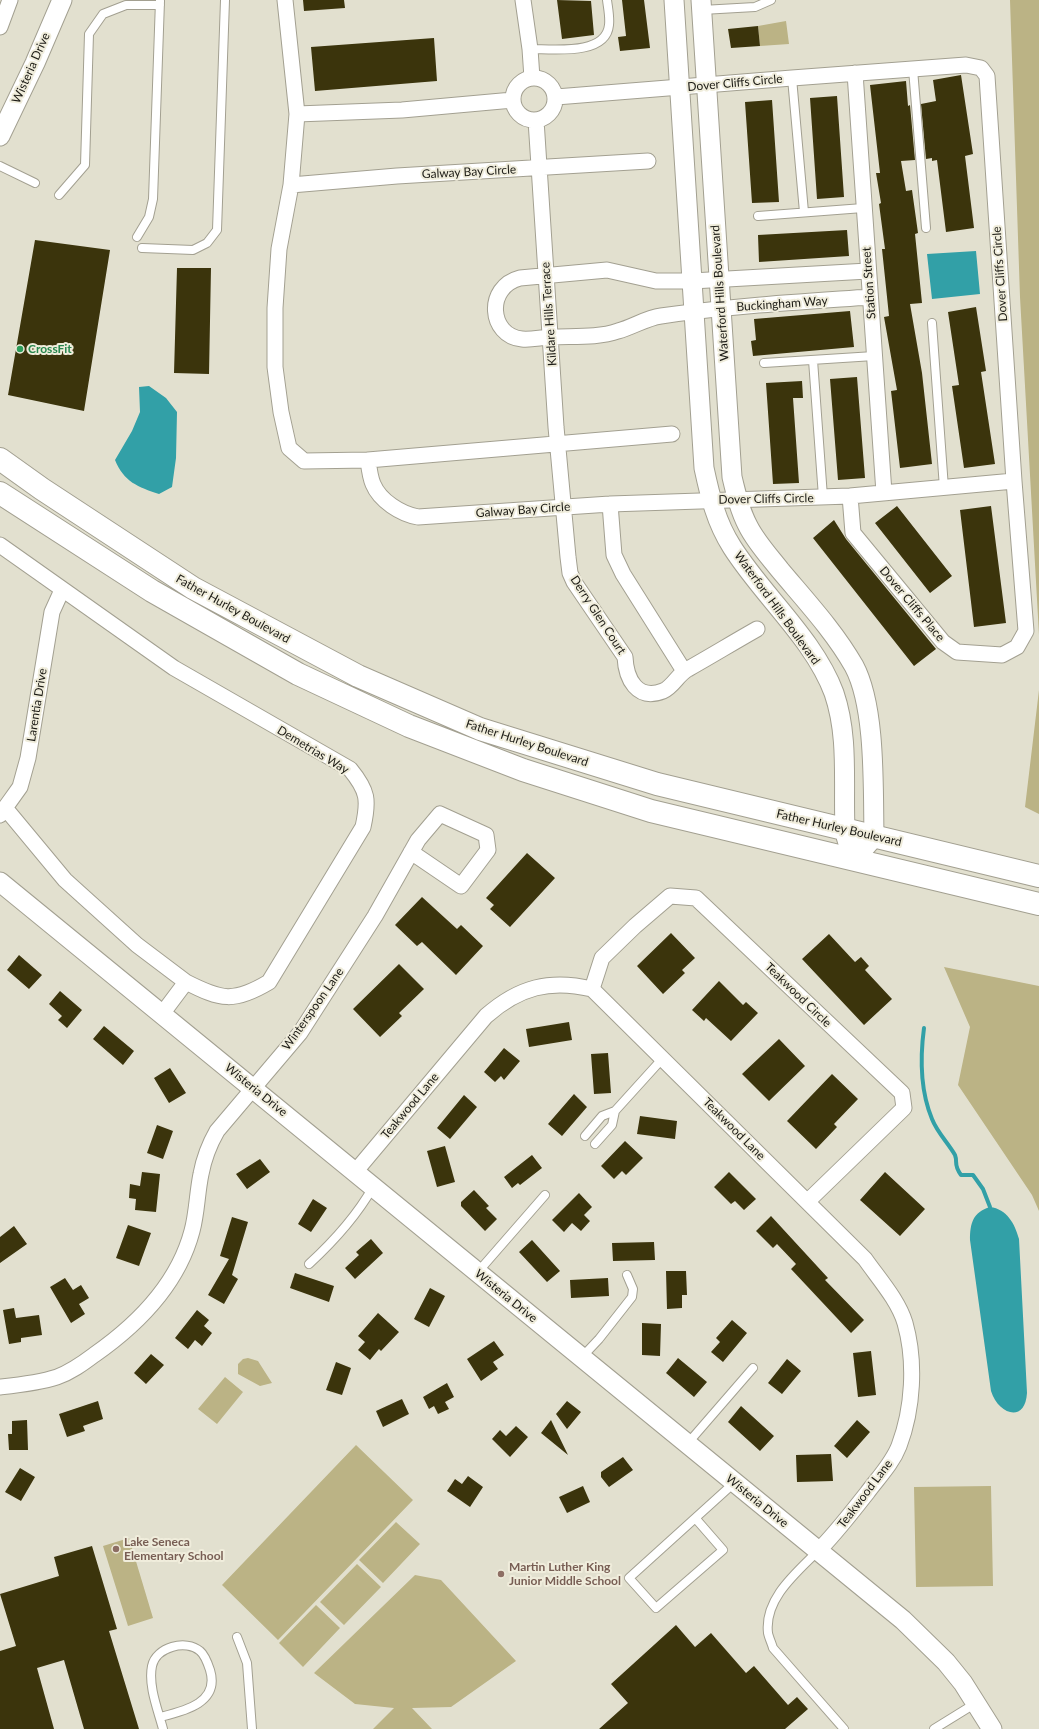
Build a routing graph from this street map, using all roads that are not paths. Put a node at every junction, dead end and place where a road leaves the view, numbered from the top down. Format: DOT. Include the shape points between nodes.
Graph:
graph roads {
  1 [pos="10,0"];
  2 [pos="62,0"];
  3 [pos="225,0"];
  4 [pos="285,0"];
  5 [pos="522,0"];
  6 [pos="607,0"];
  7 [pos="674,0"];
  8 [pos="772,0"];
  9 [pos="160,3"];
  10 [pos="702,5"];
  11 [pos="0,27"];
  12 [pos="530,49"];
  13 [pos="912,69"];
  14 [pos="855,73"];
  15 [pos="532,78"];
  16 [pos="792,78"];
  17 [pos="706,85"];
  18 [pos="679,88"];
  19 [pos="556,98"];
  20 [pos="513,100"];
  21 [pos="297,114"];
  22 [pos="536,120"];
  23 [pos="0,136"];
  24 [pos="648,161"];
  25 [pos="0,166"];
  26 [pos="539,168"];
  27 [pos="35,183"];
  28 [pos="291,185"];
  29 [pos="59,195"];
  30 [pos="863,208"];
  31 [pos="804,212"];
  32 [pos="758,216"];
  33 [pos="926,228"];
  34 [pos="137,237"];
  35 [pos="142,248"];
  36 [pos="868,271"];
  37 [pos="547,276"];
  38 [pos="719,280"];
  39 [pos="692,281"];
  40 [pos="870,297"];
  41 [pos="722,309"];
  42 [pos="694,312"];
  43 [pos="932,323"];
  44 [pos="551,337"];
  45 [pos="874,356"];
  46 [pos="813,360"];
  47 [pos="764,363"];
  48 [pos="672,434"];
  49 [pos="558,444"];
  50 [pos="0,459"];
  51 [pos="368,460"];
  52 [pos="1014,481"];
  53 [pos="944,488"];
  54 [pos="0,493"];
  55 [pos="884,494"];
  56 [pos="850,496"];
  57 [pos="823,497"];
  58 [pos="710,500"];
  59 [pos="737,500"];
  60 [pos="610,504"];
  61 [pos="563,507"];
  62 [pos="0,544"];
  63 [pos="62,590"];
  64 [pos="757,629"];
  65 [pos="684,671"];
  66 [pos="3,812"];
  67 [pos="845,830"];
  68 [pos="874,837"];
  69 [pos="412,852"];
  70 [pos="854,860"];
  71 [pos="1039,876"];
  72 [pos="0,882"];
  73 [pos="1039,904"];
  74 [pos="186,982"];
  75 [pos="592,989"];
  76 [pos="162,1014"];
  77 [pos="663,1058"];
  78 [pos="253,1089"];
  79 [pos="615,1111"];
  80 [pos="585,1136"];
  81 [pos="595,1144"];
  82 [pos="355,1172"];
  83 [pos="372,1187"];
  84 [pos="545,1195"];
  85 [pos="808,1201"];
  86 [pos="309,1264"];
  87 [pos="477,1272"];
  88 [pos="627,1275"];
  89 [pos="582,1357"];
  90 [pos="753,1368"];
  91 [pos="0,1386"];
  92 [pos="688,1443"];
  93 [pos="734,1483"];
  94 [pos="696,1519"];
  95 [pos="818,1551"];
  96 [pos="237,1638"];
  97 [pos="976,1703"];
  98 [pos="160,1717"];
  99 [pos="163,1729"];
  100 [pos="252,1729"];
  101 [pos="844,1729"];
  102 [pos="934,1729"];
  103 [pos="992,1729"];
  1 -- 11 [label="street"];
  2 -- 23 [label="street, Wisteria Drive"];
  3 -- 35 [label="lane" via="217,230 207,243 193,250"];
  4 -- 21 [label="street"];
  5 -- 12 [label="street"];
  6 -- 12 [label="lane" via="610,25 598,43 585,48"];
  7 -- 18 [label="street, Waterford Hills Boulevard"];
  8 -- 10 [label="lane" via="755,7"];
  9 -- 29 [label="lane" via="126,5 103,14 89,34 85,165"];
  9 -- 34 [label="lane" via="153,199 149,217"];
  10 -- 17 [label="street, Waterford Hills Boulevard"];
  12 -- 15 [label="street"];
  13 -- 14 [label="street, Dover Cliffs Circle"];
  13 -- 33 [label="lane"];
  13 -- 52 [label="street, Dover Cliffs Circle" via="972,65 981,68 987,76"];
  14 -- 16 [label="street, Dover Cliffs Circle"];
  14 -- 30 [label="street, Station Street"];
  15 -- 19 [label="street" via="546,81 551,85"];
  15 -- 20 [label="street" via="520,83"];
  16 -- 17 [label="street, Dover Cliffs Circle"];
  16 -- 31 [label="lane"];
  17 -- 18 [label="street, Dover Cliffs Circle"];
  17 -- 38 [label="street, Waterford Hills Boulevard"];
  18 -- 19 [label="street"];
  18 -- 39 [label="street, Waterford Hills Boulevard"];
  19 -- 22 [label="street" via="548,115"];
  20 -- 21 [label="street" via="402,110"];
  20 -- 22 [label="street" via="518,113"];
  21 -- 28 [label="street"];
  22 -- 26 [label="street, Kildare Hills Terrace"];
  24 -- 26 [label="street, Galway Bay Circle"];
  25 -- 27 [label="lane"];
  26 -- 28 [label="street, Galway Bay Circle"];
  26 -- 37 [label="street, Kildare Hills Terrace"];
  28 -- 51 [label="street" via="279,249 275,308 275,367 289,448 304,462"];
  30 -- 31 [label="lane"];
  30 -- 36 [label="street, Station Street"];
  31 -- 32 [label="lane"];
  36 -- 38 [label="street"];
  36 -- 40 [label="street, Station Street"];
  37 -- 39 [label="street, Buckingham Way" via="606,270 656,280"];
  37 -- 44 [label="street, Kildare Hills Terrace"];
  37 -- 44 [label="street, Buckingham Way" via="512,280 496,297 496,308 500,326 510,336 524,339"];
  38 -- 39 [label="street, Buckingham Way"];
  38 -- 41 [label="street, Waterford Hills Boulevard"];
  39 -- 42 [label="street, Waterford Hills Boulevard"];
  40 -- 41 [label="street, Buckingham Way"];
  40 -- 45 [label="street, Station Street"];
  41 -- 42 [label="street, Buckingham Way"];
  41 -- 59 [label="street, Waterford Hills Boulevard" via="732,477"];
  42 -- 44 [label="street, Buckingham Way" via="659,316 618,332 592,336"];
  42 -- 58 [label="street, Waterford Hills Boulevard" via="704,468"];
  43 -- 53 [label="lane"];
  44 -- 49 [label="street, Kildare Hills Terrace"];
  45 -- 46 [label="lane"];
  45 -- 55 [label="street, Station Street"];
  46 -- 47 [label="lane"];
  46 -- 57 [label="lane"];
  48 -- 49 [label="street"];
  49 -- 51 [label="street"];
  49 -- 61 [label="street, Kildare Hills Terrace"];
  50 -- 67 [label="main road, Father Hurley Boulevard" via="193,588 358,676 480,729 657,784"];
  51 -- 61 [label="street, Galway Bay Circle" via="373,485 378,492 385,500 411,515 427,517"];
  52 -- 53 [label="street, Dover Cliffs Circle"];
  52 -- 56 [label="street, Dover Cliffs Place" via="1026,632 1017,647 1002,655 957,652 943,642 853,533"];
  53 -- 55 [label="street, Dover Cliffs Circle"];
  54 -- 70 [label="main road, Father Hurley Boulevard" via="152,591 291,670 409,726 523,770 652,811"];
  55 -- 56 [label="street, Dover Cliffs Circle"];
  56 -- 57 [label="street, Dover Cliffs Circle"];
  57 -- 59 [label="street, Dover Cliffs Circle"];
  58 -- 59 [label="street, Dover Cliffs Circle"];
  58 -- 60 [label="street, Galway Bay Circle"];
  58 -- 67 [label="street, Waterford Hills Boulevard" via="732,547 812,652 834,693 844,743"];
  59 -- 68 [label="street, Waterford Hills Boulevard" via="748,526 764,550 830,631 854,667 866,697 870,729"];
  60 -- 61 [label="street, Galway Bay Circle"];
  60 -- 65 [label="street" via="614,555 623,574"];
  61 -- 65 [label="street, Derry Glen Court" via="570,572 577,587 625,658 630,683 639,690 650,693 663,691"];
  62 -- 63 [label="street, Demetrias Way"];
  63 -- 66 [label="street, Larentia Drive" via="52,612 28,758 20,787"];
  63 -- 74 [label="street, Demetrias Way" via="174,668 350,769 362,785 368,806 363,827 269,982 249,994 228,998 207,993"];
  64 -- 65 [label="street, Derry Glen Court"];
  66 -- 74 [label="street, Demetrias Way" via="65,880 137,945"];
  67 -- 68 [label="main road, Father Hurley Boulevard"];
  67 -- 70 [label="street, Waterford Hills Boulevard"];
  68 -- 70 [label="street"];
  68 -- 71 [label="main road, Father Hurley Boulevard"];
  69 -- 69 [label="street, Winterspoon Lane" via="418,840 440,814 486,835 488,850 461,886"];
  69 -- 78 [label="street, Winterspoon Lane" via="375,916 300,1033"];
  70 -- 73 [label="main road, Father Hurley Boulevard"];
  72 -- 76 [label="street, Wisteria Drive"];
  74 -- 76 [label="street"];
  75 -- 77 [label="street, Teakwood Lane"];
  75 -- 82 [label="street, Teakwood Lane" via="574,985 535,987 503,1001 486,1016"];
  75 -- 85 [label="street, Teakwood Circle" via="602,958 635,926 670,896 696,898 902,1094 904,1108"];
  76 -- 78 [label="street, Wisteria Drive"];
  77 -- 79 [label="lane"];
  77 -- 85 [label="street, Teakwood Lane"];
  78 -- 82 [label="street, Wisteria Drive"];
  78 -- 91 [label="street, Winterspoon Lane" via="217,1132 207,1149 192,1231 176,1271 153,1303 112,1342 73,1370 20,1385"];
  79 -- 80 [label="lane" via="602,1116"];
  79 -- 81 [label="lane" via="612,1125"];
  82 -- 83 [label="street, Wisteria Drive"];
  83 -- 86 [label="lane" via="361,1208"];
  83 -- 87 [label="street, Wisteria Drive"];
  84 -- 87 [label="lane"];
  85 -- 95 [label="street, Teakwood Lane" via="865,1259 894,1300 905,1322 910,1347 911,1397 899,1446 887,1467"];
  87 -- 89 [label="street, Wisteria Drive"];
  88 -- 89 [label="lane" via="633,1290 632,1297"];
  89 -- 92 [label="street, Wisteria Drive"];
  90 -- 92 [label="lane"];
  92 -- 93 [label="street, Wisteria Drive"];
  93 -- 94 [label="lane"];
  93 -- 95 [label="street, Wisteria Drive"];
  94 -- 94 [label="lane" via="629,1578 656,1608 723,1550"];
  95 -- 97 [label="street, Wisteria Drive" via="903,1620 946,1662"];
  95 -- 101 [label="lane" via="774,1600 768,1633 773,1648"];
  96 -- 100 [label="lane" via="247,1663"];
  97 -- 102 [label="lane"];
  97 -- 103 [label="street, Wisteria Drive"];
  98 -- 98 [label="lane" via="151,1680 152,1664 160,1654 172,1647 187,1646 200,1651 212,1676 211,1688 205,1698 193,1707"];
  98 -- 99 [label="lane"];
}
